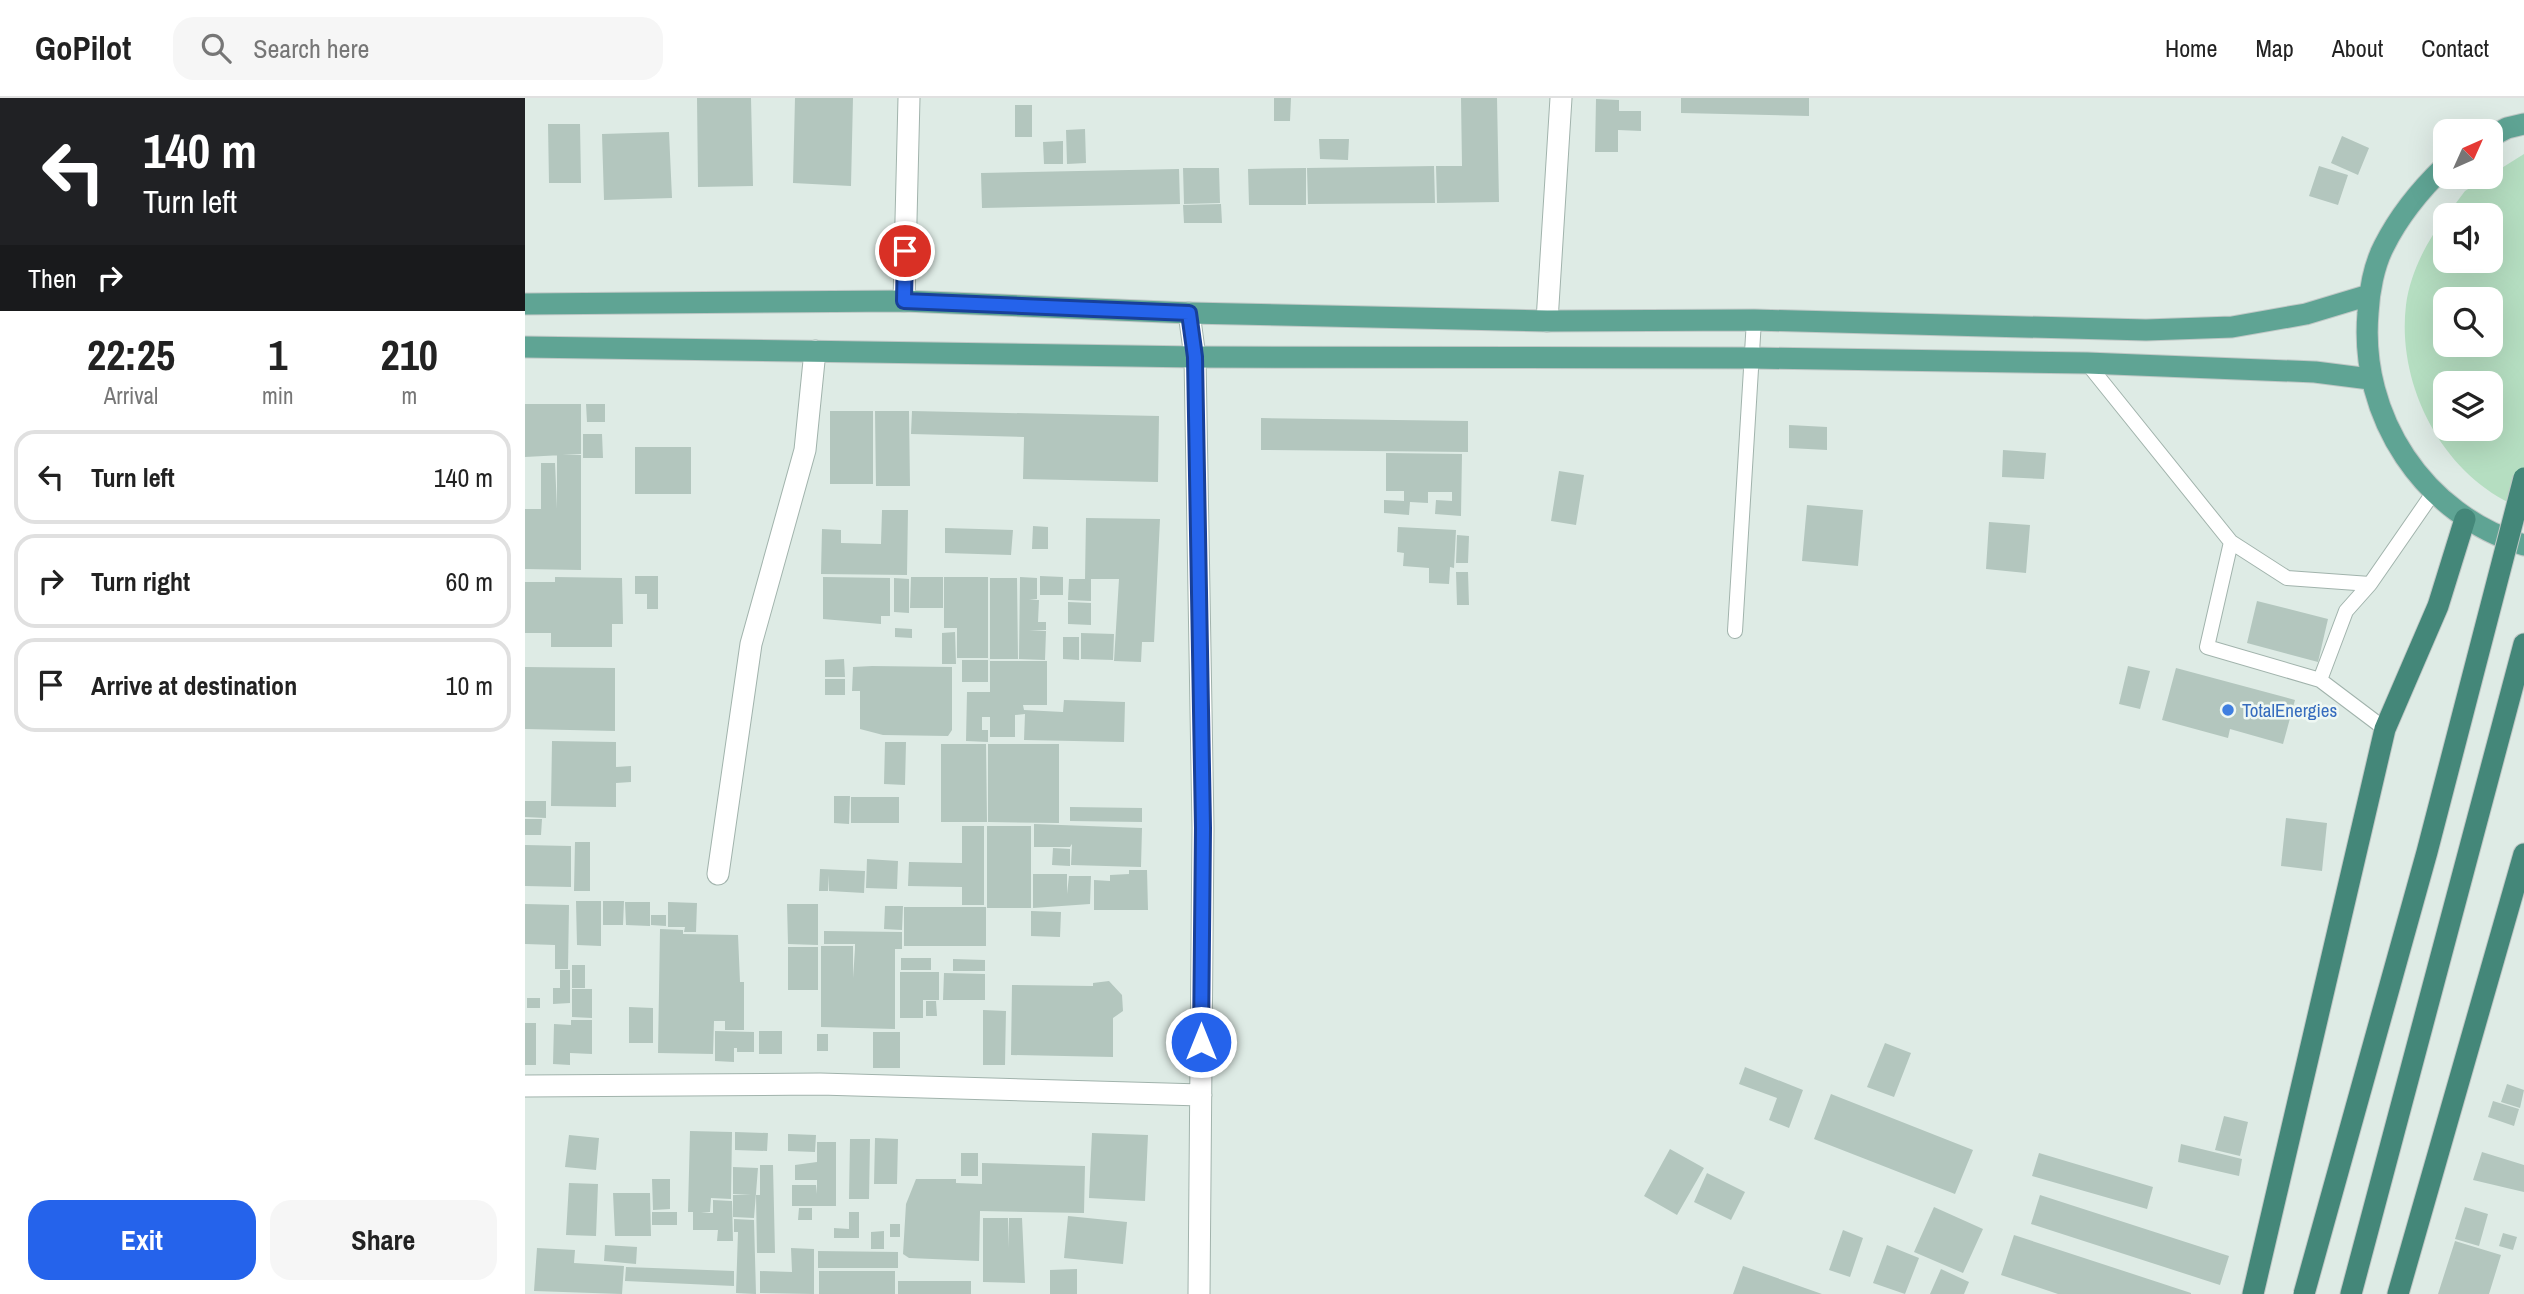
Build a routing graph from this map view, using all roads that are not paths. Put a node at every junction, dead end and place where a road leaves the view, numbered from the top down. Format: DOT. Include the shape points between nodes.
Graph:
graph roads {
  1 [pos="909,98"];
  2 [pos="1561,98"];
  3 [pos="2524,124"];
  4 [pos="2503,130"];
  5 [pos="2433,178"];
  6 [pos="2369,295"];
  7 [pos="904,301"];
  8 [pos="525,304"];
  9 [pos="1189,313"];
  10 [pos="1754,320"];
  11 [pos="1547,321"];
  12 [pos="525,347"];
  13 [pos="815,351"];
  14 [pos="1195,357"];
  15 [pos="1754,358"];
  16 [pos="2087,363"];
  17 [pos="2370,379"];
  18 [pos="2524,478"];
  19 [pos="2433,493"];
  20 [pos="2465,519"];
  21 [pos="2231,542"];
  22 [pos="2524,545"];
  23 [pos="2370,583"];
  24 [pos="1735,631"];
  25 [pos="2524,644"];
  26 [pos="2320,680"];
  27 [pos="2385,729"];
  28 [pos="2524,854"];
  29 [pos="719,874"];
  30 [pos="525,1086"];
  31 [pos="1201,1096"];
  32 [pos="1199,1294"];
  33 [pos="2253,1294"];
  34 [pos="2304,1294"];
  35 [pos="2351,1294"];
  36 [pos="2398,1294"];
  1 -- 7 [label="street"];
  2 -- 11 [label="street"];
  3 -- 4 [label="main road"];
  5 -- 6 [label="main road" via="2413,197 2382,248"];
  6 -- 10 [label="main road" via="2256,322 2171,329"];
  6 -- 17 [label="main road" via="2365,342"];
  7 -- 8 [label="main road"];
  7 -- 9 [label="main road"];
  9 -- 11 [label="main road"];
  9 -- 14 [label="street"];
  10 -- 11 [label="main road"];
  10 -- 15 [label="lane"];
  12 -- 13 [label="main road"];
  13 -- 14 [label="main road"];
  13 -- 29 [label="street" via="805,450 751,644"];
  14 -- 15 [label="main road"];
  14 -- 31 [label="street" via="1203,828"];
  15 -- 16 [label="main road"];
  15 -- 24 [label="lane"];
  16 -- 17 [label="main road" via="2315,372"];
  16 -- 21 [label="lane"];
  17 -- 19 [label="main road" via="2393,441"];
  18 -- 34 [label="highway, bridge" via="2427,852"];
  19 -- 20 [label="main road"];
  19 -- 23 [label="lane"];
  20 -- 22 [label="main road"];
  20 -- 27 [label="highway" via="2438,606"];
  21 -- 23 [label="lane" via="2287,578"];
  21 -- 26 [label="lane" via="2207,647"];
  23 -- 26 [label="lane" via="2346,611"];
  25 -- 35 [label="highway"];
  26 -- 27 [label="lane"];
  27 -- 33 [label="highway"];
  28 -- 36 [label="highway"];
  30 -- 31 [label="street" via="820,1084"];
  31 -- 32 [label="street"];
}
